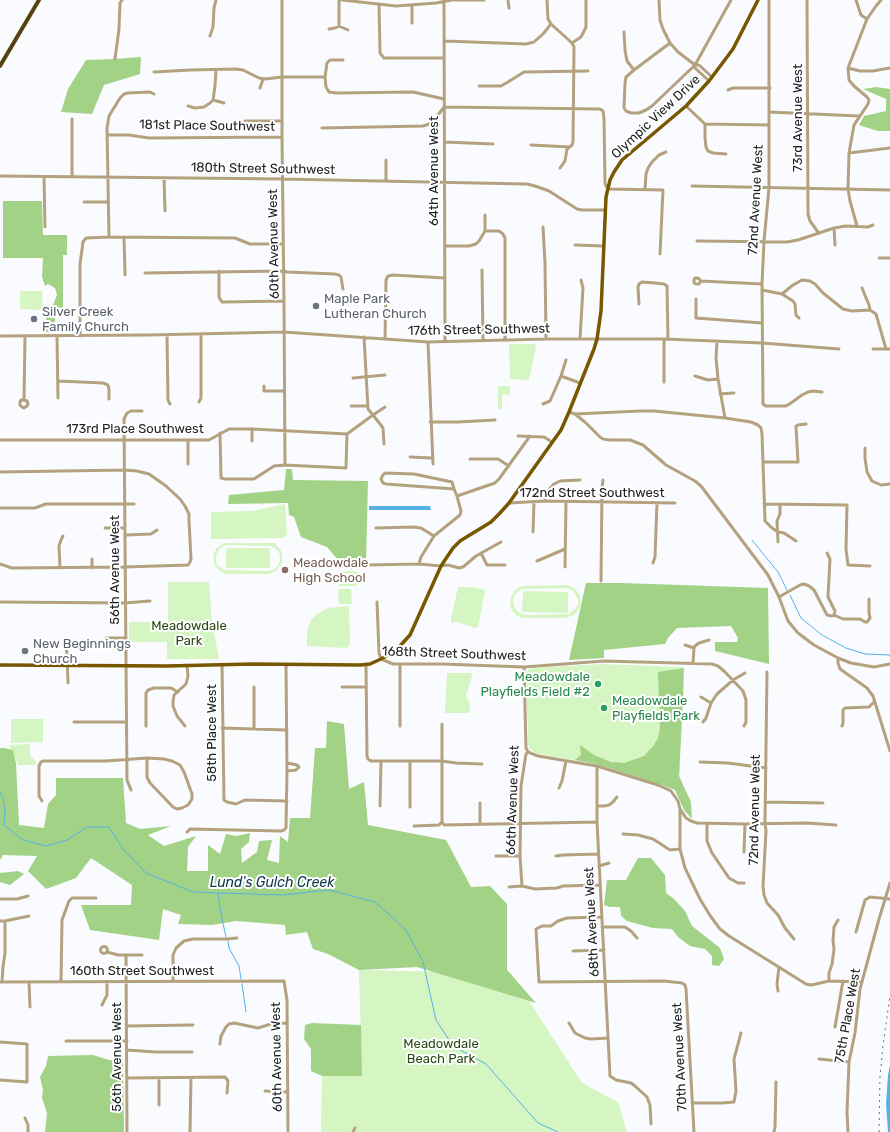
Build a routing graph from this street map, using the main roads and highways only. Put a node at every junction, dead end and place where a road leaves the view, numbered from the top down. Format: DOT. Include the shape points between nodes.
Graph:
graph roads {
  1 [pos="39,0"];
  2 [pos="758,0"];
  3 [pos="0,66"];
  4 [pos="382,659"];
  5 [pos="0,665"];
  1 -- 3 [label="highway"];
  2 -- 4 [label="main road, Olympic View Drive" via="733,49 709,81 686,106 622,160 610,180 606,197 601,311 597,338 561,430 500,513 453,548 441,566 410,634 399,647"];
  4 -- 5 [label="main road, 168th Street Southwest" via="366,665"];
}
